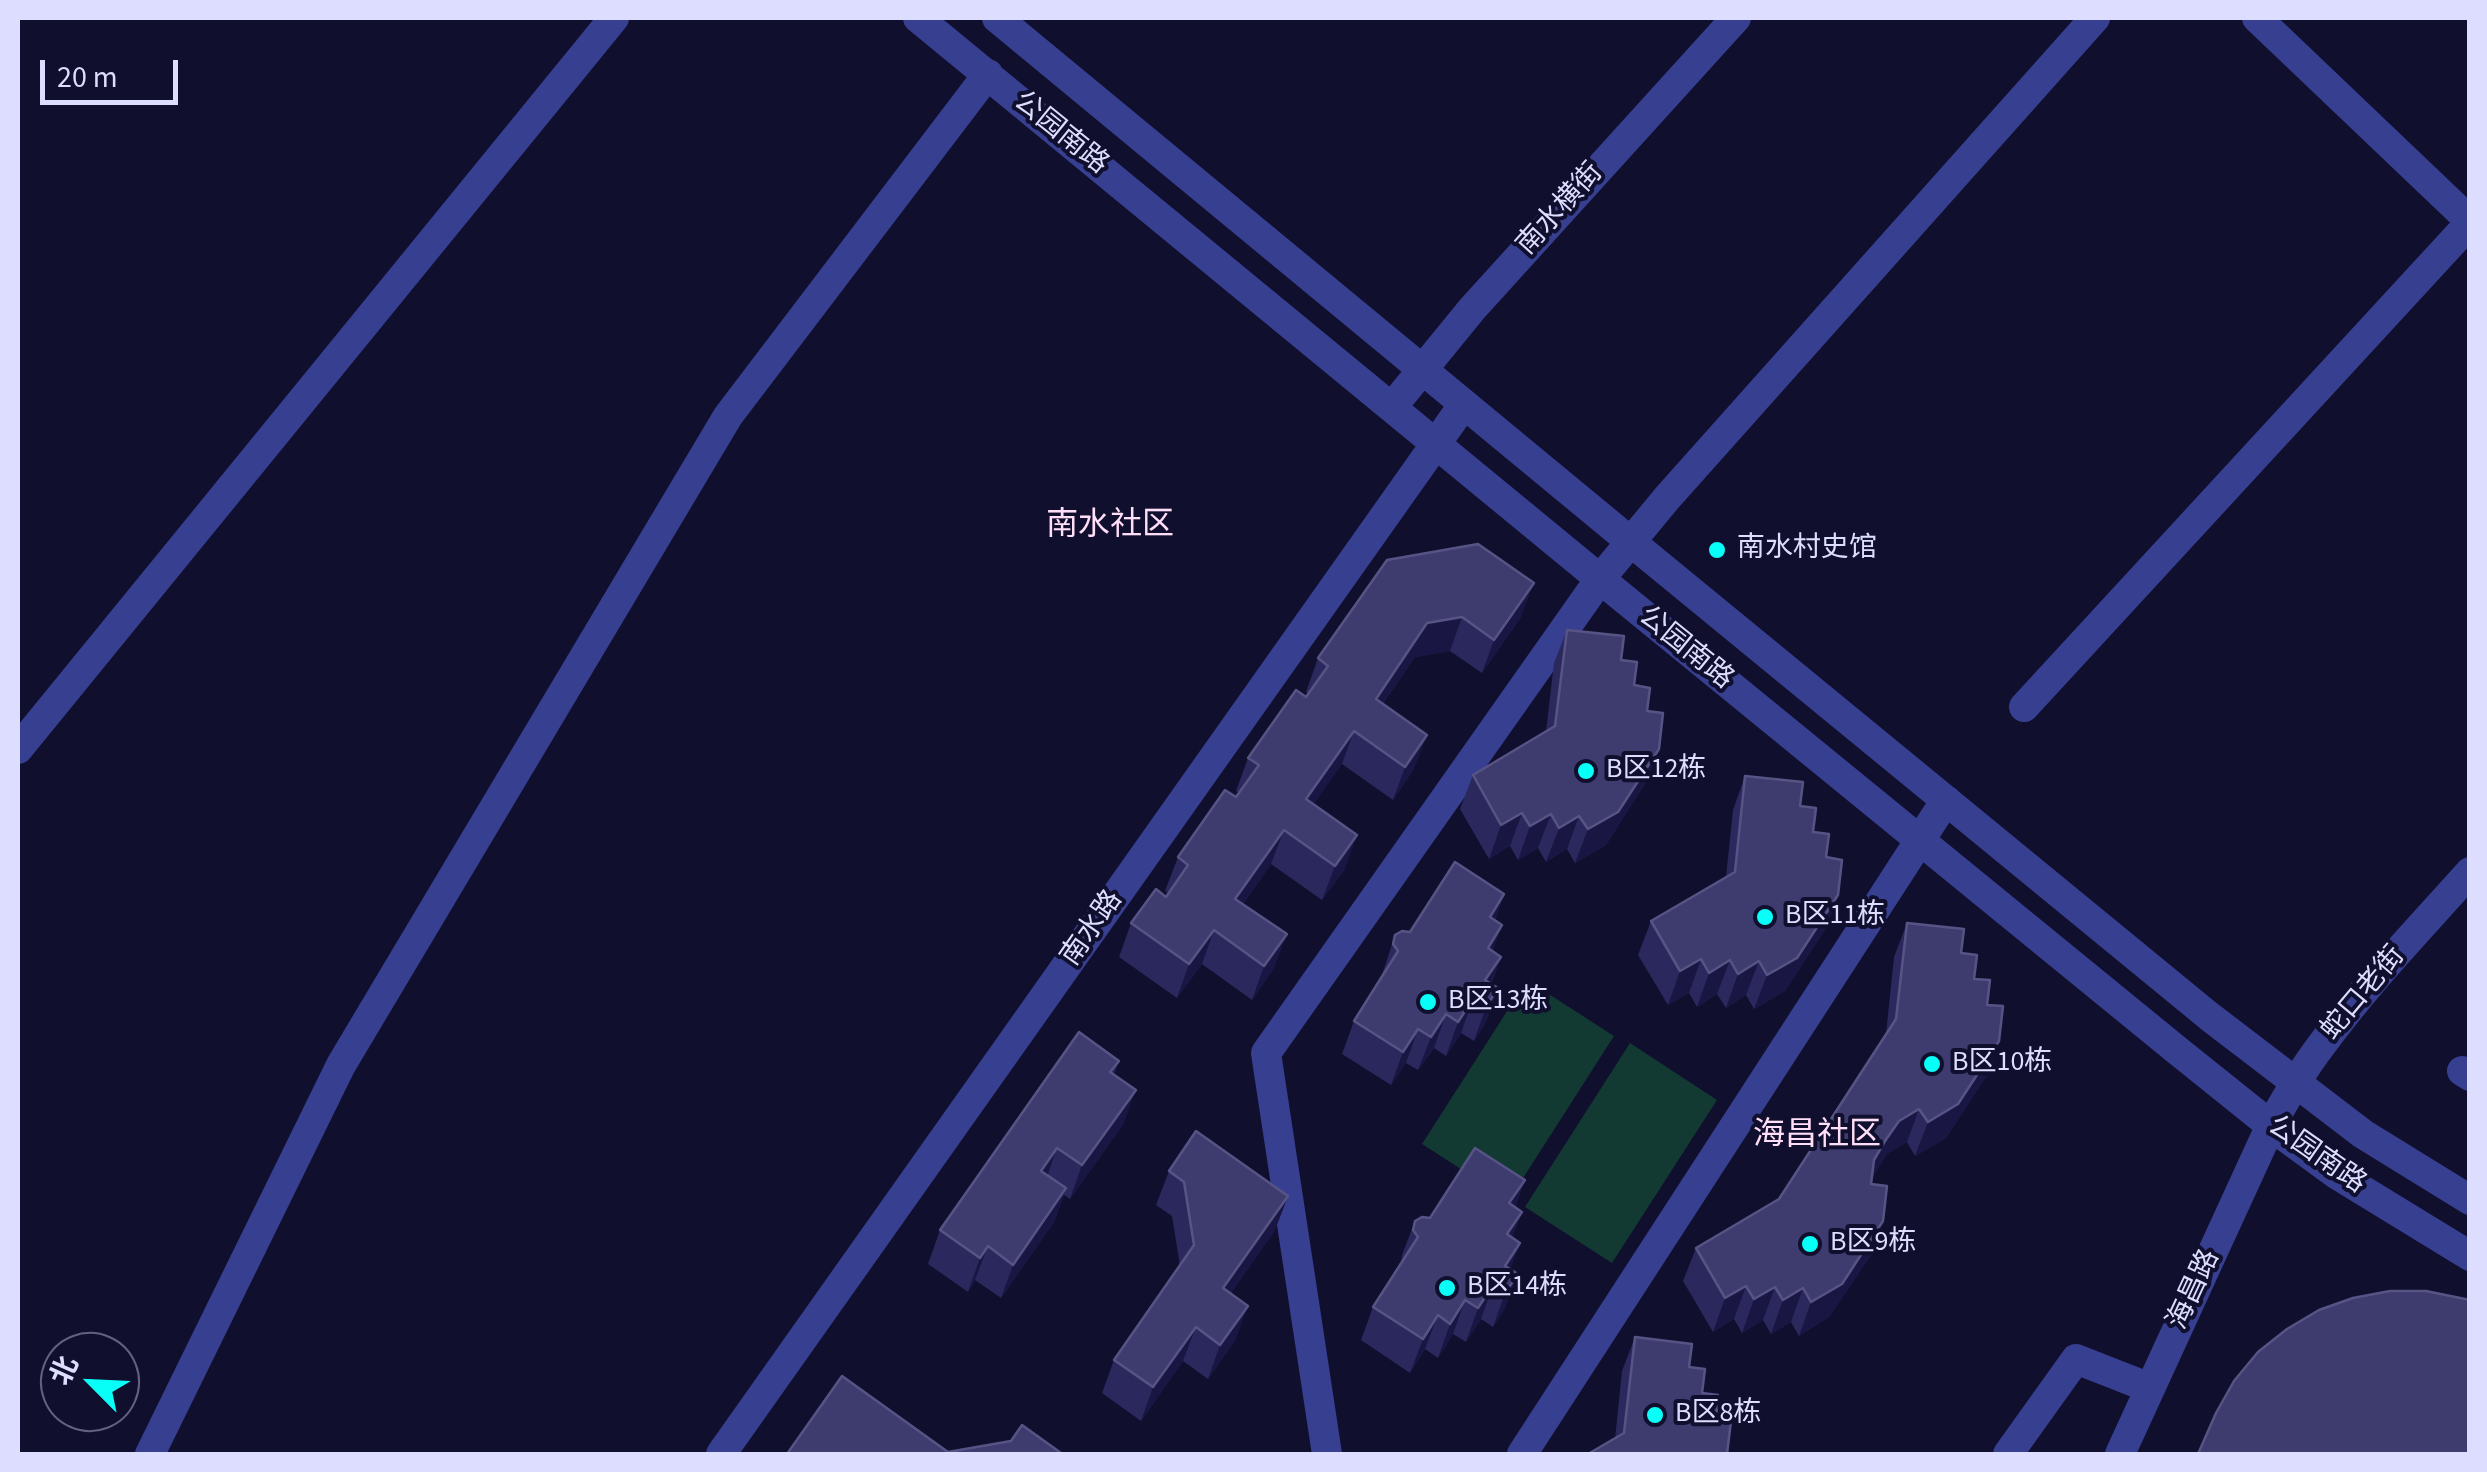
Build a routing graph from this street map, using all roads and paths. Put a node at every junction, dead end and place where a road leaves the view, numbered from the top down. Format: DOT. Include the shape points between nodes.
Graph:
graph roads {
  1 [pos="614,18"];
  2 [pos="918,18"];
  3 [pos="997,18"];
  4 [pos="1736,18"];
  5 [pos="2095,18"];
  6 [pos="2256,18"];
  7 [pos="988,74"];
  8 [pos="2470,222"];
  9 [pos="1423,370"];
  10 [pos="1464,404"];
  11 [pos="1392,407"];
  12 [pos="1437,444"];
  13 [pos="1631,542"];
  14 [pos="1600,579"];
  15 [pos="2024,706"];
  16 [pos="18,749"];
  17 [pos="1946,800"];
  18 [pos="1920,840"];
  19 [pos="2470,872"];
  20 [pos="2296,1082"];
  21 [pos="2270,1125"];
  22 [pos="2470,1200"];
  23 [pos="2470,1256"];
  24 [pos="2150,1388"];
  25 [pos="150,1454"];
  26 [pos="721,1454"];
  27 [pos="1327,1454"];
  28 [pos="1522,1454"];
  29 [pos="2008,1454"];
  30 [pos="2120,1454"];
  1 -- 16 [label="street"];
  2 -- 7 [label="street, 公园南路"];
  3 -- 9 [label="street, 公园南路"];
  4 -- 9 [label="street, 南水横街"];
  5 -- 13 [label="street"];
  6 -- 8 [label="street"];
  7 -- 11 [label="street, 公园南路"];
  7 -- 25 [label="street" via="728,416 341,1065"];
  8 -- 15 [label="street"];
  9 -- 10 [label="street, 公园南路"];
  9 -- 11 [label="street, 南水横街"];
  10 -- 12 [label="street, 南水路"];
  10 -- 13 [label="street, 公园南路"];
  11 -- 12 [label="street, 公园南路"];
  12 -- 14 [label="street, 公园南路"];
  12 -- 26 [label="street, 南水路"];
  13 -- 14 [label="street"];
  13 -- 17 [label="street, 公园南路"];
  14 -- 18 [label="street, 公园南路"];
  14 -- 27 [label="street" via="1266,1052"];
  17 -- 18 [label="street"];
  17 -- 20 [label="street, 公园南路"];
  18 -- 21 [label="street, 公园南路"];
  18 -- 28 [label="street"];
  19 -- 20 [label="street, 蛇口老街" via="2354,1004"];
  20 -- 21 [label="street, 蛇口老街"];
  20 -- 22 [label="street, 公园南路" via="2363,1134"];
  21 -- 23 [label="street, 公园南路"];
  21 -- 24 [label="street, 海昌路"];
  24 -- 29 [label="street" via="2076,1359"];
  24 -- 30 [label="street, 海昌路"];
}
